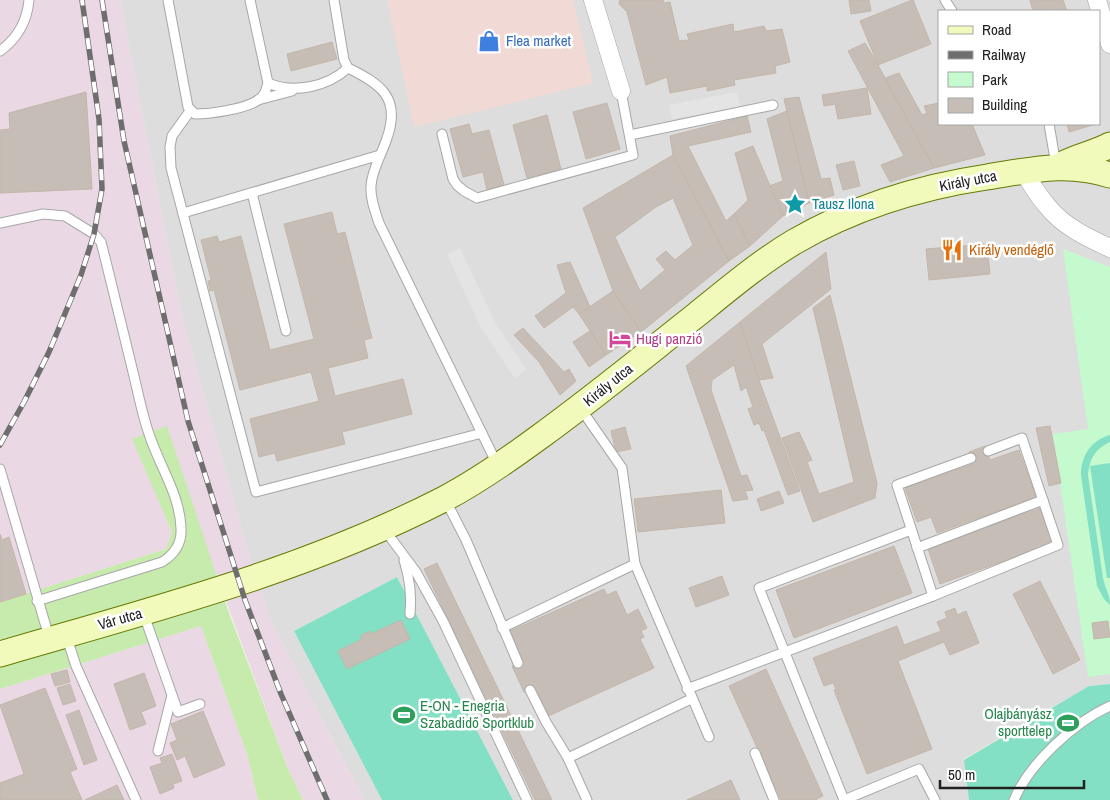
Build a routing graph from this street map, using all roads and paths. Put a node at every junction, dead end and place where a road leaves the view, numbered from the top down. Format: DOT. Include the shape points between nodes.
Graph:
graph roads {
  1 [pos="29,0"];
  2 [pos="168,0"];
  3 [pos="250,0"];
  4 [pos="334,0"];
  5 [pos="593,0"];
  6 [pos="1100,10"];
  7 [pos="1110,44"];
  8 [pos="0,51"];
  9 [pos="348,68"];
  10 [pos="268,83"];
  11 [pos="307,87"];
  12 [pos="622,91"];
  13 [pos="258,100"];
  14 [pos="773,105"];
  15 [pos="190,111"];
  16 [pos="1049,125"];
  17 [pos="442,134"];
  18 [pos="630,136"];
  19 [pos="1110,146"];
  20 [pos="380,156"];
  21 [pos="1058,166"];
  22 [pos="1110,174"];
  23 [pos="1029,181"];
  24 [pos="252,193"];
  25 [pos="183,213"];
  26 [pos="0,223"];
  27 [pos="1110,248"];
  28 [pos="286,331"];
  29 [pos="580,408"];
  30 [pos="482,433"];
  31 [pos="988,451"];
  32 [pos="971,458"];
  33 [pos="498,467"];
  34 [pos="0,469"];
  35 [pos="3,492"];
  36 [pos="445,498"];
  37 [pos="1043,500"];
  38 [pos="383,528"];
  39 [pos="911,530"];
  40 [pos="917,548"];
  41 [pos="402,555"];
  42 [pos="635,564"];
  43 [pos="240,584"];
  44 [pos="933,596"];
  45 [pos="37,601"];
  46 [pos="143,612"];
  47 [pos="410,614"];
  48 [pos="502,628"];
  49 [pos="58,637"];
  50 [pos="783,652"];
  51 [pos="0,654"];
  52 [pos="518,663"];
  53 [pos="687,689"];
  54 [pos="530,690"];
  55 [pos="172,695"];
  56 [pos="691,699"];
  57 [pos="200,704"];
  58 [pos="1110,706"];
  59 [pos="709,737"];
  60 [pos="158,751"];
  61 [pos="755,753"];
  62 [pos="568,758"];
  63 [pos="136,800"];
  64 [pos="527,800"];
  65 [pos="587,800"];
  66 [pos="774,800"];
  67 [pos="844,800"];
  68 [pos="935,800"];
  69 [pos="1014,800"];
  1 -- 8 [label="lane" via="20,32"];
  2 -- 15 [label="lane"];
  3 -- 10 [label="lane"];
  4 -- 9 [label="lane"];
  5 -- 12 [label="street"];
  6 -- 7 [label="street"];
  9 -- 11 [label="lane" via="330,81"];
  9 -- 20 [label="lane" via="370,79 384,90 388,98 392,118"];
  10 -- 11 [label="lane" via="290,89"];
  10 -- 13 [label="lane" via="266,92"];
  11 -- 13 [label="lane"];
  12 -- 18 [label="lane"];
  13 -- 15 [label="lane" via="218,112 195,114"];
  14 -- 18 [label="lane"];
  15 -- 25 [label="lane" via="172,136 170,147"];
  16 -- 21 [label="lane"];
  17 -- 18 [label="lane" via="453,179 464,191 477,198 633,155"];
  19 -- 21 [label="main road, Király utca"];
  19 -- 22 [label="main road" via="1107,160"];
  20 -- 24 [label="lane"];
  20 -- 30 [label="lane" via="371,186 379,223"];
  21 -- 22 [label="main road, Király utca"];
  21 -- 23 [label="main road, Király utca"];
  23 -- 27 [label="street" via="1058,218"];
  23 -- 29 [label="main road, Király utca" via="946,185 890,199 809,233 752,270"];
  24 -- 25 [label="lane"];
  24 -- 28 [label="lane"];
  25 -- 30 [label="lane" via="256,492"];
  26 -- 45 [label="lane" via="43,214 65,216 101,242 149,434 170,485 181,523 179,545 168,559"];
  29 -- 33 [label="main road, Király utca"];
  29 -- 42 [label="lane" via="622,468"];
  30 -- 33 [label="lane"];
  31 -- 37 [label="lane" via="1022,438"];
  32 -- 39 [label="lane" via="897,485"];
  33 -- 36 [label="main road, Király utca"];
  34 -- 35 [label="lane"];
  35 -- 45 [label="lane"];
  36 -- 38 [label="main road, Király utca"];
  36 -- 48 [label="lane"];
  37 -- 40 [label="lane"];
  37 -- 44 [label="lane" via="1058,545"];
  38 -- 41 [label="lane"];
  38 -- 43 [label="main road, Király utca" via="293,566"];
  39 -- 40 [label="lane"];
  39 -- 50 [label="lane" via="759,588"];
  40 -- 44 [label="lane"];
  41 -- 47 [label="lane" via="412,597"];
  41 -- 64 [label="lane" via="416,572 443,620"];
  42 -- 48 [label="lane"];
  42 -- 53 [label="lane"];
  43 -- 46 [label="main road, Vár utca"];
  44 -- 50 [label="lane"];
  45 -- 49 [label="lane"];
  46 -- 49 [label="main road, Vár utca"];
  46 -- 55 [label="lane"];
  48 -- 52 [label="lane"];
  49 -- 51 [label="main road, Vár utca"];
  49 -- 63 [label="lane" via="76,666"];
  50 -- 53 [label="lane"];
  50 -- 67 [label="lane"];
  53 -- 56 [label="lane"];
  54 -- 62 [label="lane"];
  55 -- 57 [label="lane" via="178,712"];
  55 -- 60 [label="lane"];
  56 -- 59 [label="lane"];
  56 -- 62 [label="lane"];
  58 -- 69 [label="lane" via="1083,723 1034,766 1020,784"];
  61 -- 66 [label="lane"];
  62 -- 65 [label="lane"];
  67 -- 68 [label="lane" via="919,770"];
}
